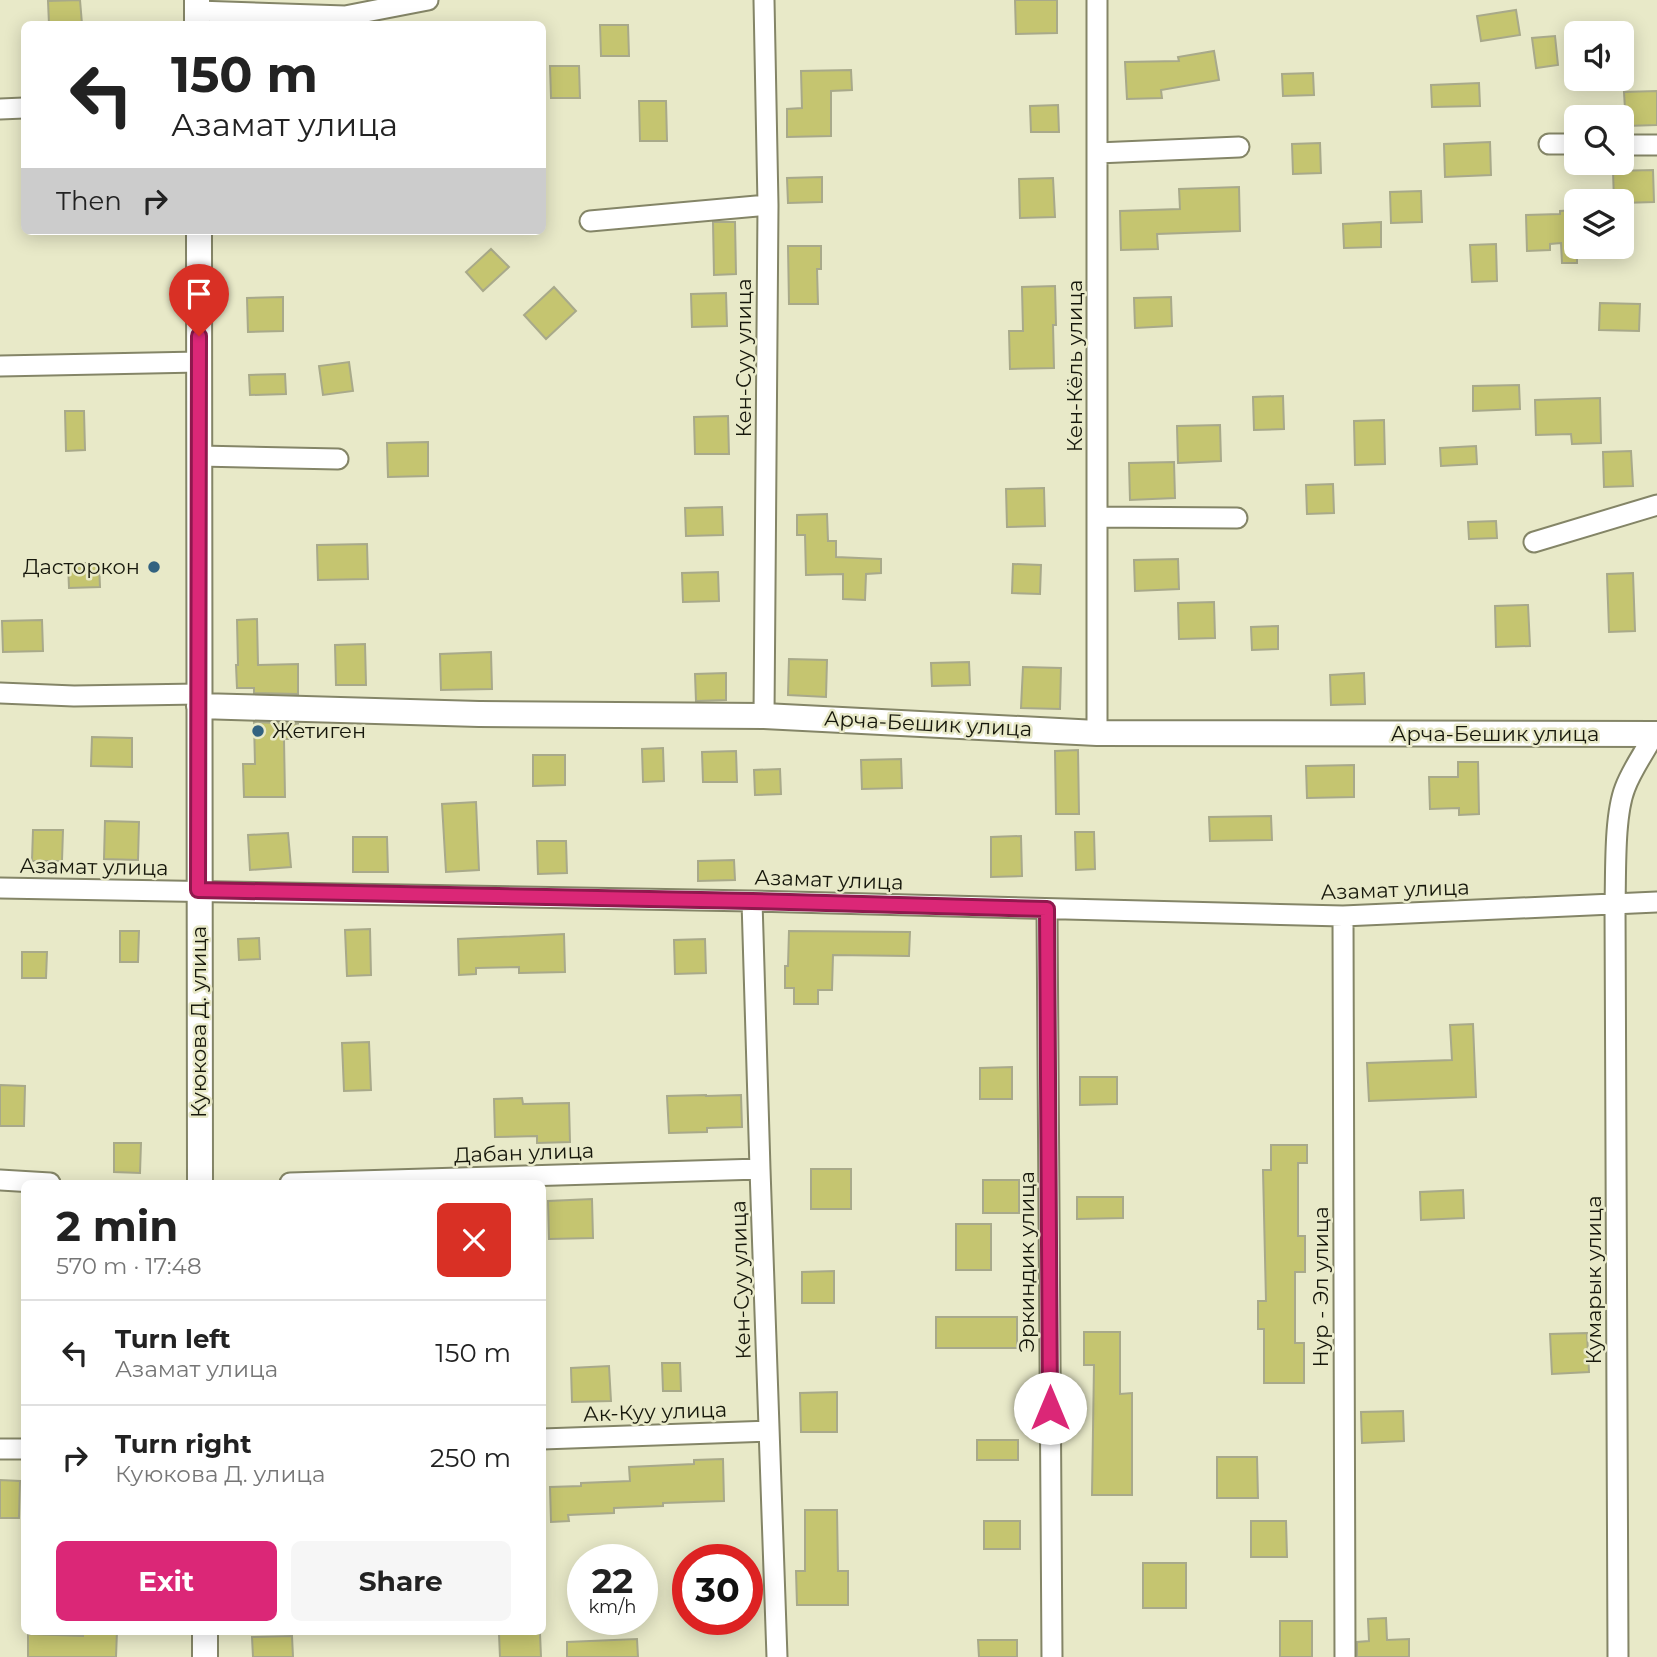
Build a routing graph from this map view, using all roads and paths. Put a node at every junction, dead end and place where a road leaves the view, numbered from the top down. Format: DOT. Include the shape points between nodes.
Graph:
graph roads {
  1 [pos="428,0"];
  2 [pos="764,0"];
  3 [pos="1097,0"];
  4 [pos="197,12"];
  5 [pos="21,108"];
  6 [pos="0,109"];
  7 [pos="1549,144"];
  8 [pos="1564,144"];
  9 [pos="1634,145"];
  10 [pos="1657,145"];
  11 [pos="1239,146"];
  12 [pos="1097,153"];
  13 [pos="768,205"];
  14 [pos="590,221"];
  15 [pos="199,235"];
  16 [pos="199,362"];
  17 [pos="0,366"];
  18 [pos="199,456"];
  19 [pos="338,459"];
  20 [pos="1657,505"];
  21 [pos="1097,517"];
  22 [pos="1237,518"];
  23 [pos="1534,542"];
  24 [pos="0,693"];
  25 [pos="199,700"];
  26 [pos="764,716"];
  27 [pos="1097,733"];
  28 [pos="1656,734"];
  29 [pos="0,888"];
  30 [pos="198,890"];
  31 [pos="752,901"];
  32 [pos="1657,902"];
  33 [pos="1615,904"];
  34 [pos="1047,909"];
  35 [pos="1343,916"];
  36 [pos="760,1170"];
  37 [pos="0,1180"];
  38 [pos="200,1180"];
  39 [pos="398,1180"];
  40 [pos="21,1181"];
  41 [pos="769,1431"];
  42 [pos="546,1438"];
  43 [pos="0,1449"];
  44 [pos="21,1449"];
  45 [pos="205,1635"];
  46 [pos="205,1657"];
  47 [pos="777,1657"];
  48 [pos="1052,1657"];
  49 [pos="1345,1657"];
  50 [pos="1618,1657"];
  1 -- 4 [label="street" via="345,16"];
  2 -- 13 [label="street, Кен-Суу улица"];
  3 -- 12 [label="street, Кен-Кёль улица"];
  5 -- 6 [label="street"];
  7 -- 8 [label="street"];
  9 -- 10 [label="street"];
  11 -- 12 [label="street"];
  12 -- 21 [label="street, Кен-Кёль улица"];
  13 -- 14 [label="street"];
  13 -- 26 [label="street, Кен-Суу улица"];
  15 -- 16 [label="street, Куюкова Д. улица"];
  16 -- 17 [label="street"];
  16 -- 18 [label="street, Куюкова Д. улица"];
  18 -- 19 [label="street"];
  18 -- 25 [label="street, Куюкова Д. улица"];
  20 -- 23 [label="street"];
  21 -- 22 [label="street"];
  21 -- 27 [label="street, Кен-Кёль улица"];
  24 -- 25 [label="street"];
  25 -- 26 [label="street, Арча-Бешик улица" via="479,714"];
  25 -- 30 [label="street, Куюкова Д. улица"];
  26 -- 27 [label="street, Арча-Бешик улица"];
  27 -- 28 [label="street, Арча-Бешик улица"];
  28 -- 33 [label="street, Кумарык улица" via="1624,789"];
  29 -- 30 [label="street, Азамат улица"];
  30 -- 31 [label="street, Азамат улица"];
  30 -- 38 [label="street, Куюкова Д. улица"];
  31 -- 34 [label="street, Азамат улица"];
  31 -- 36 [label="street, Кен-Суу улица"];
  32 -- 33 [label="street, Азамат улица"];
  33 -- 35 [label="street, Азамат улица"];
  33 -- 50 [label="street, Кумарык улица"];
  34 -- 35 [label="street, Азамат улица"];
  34 -- 48 [label="street, Эркиндик улица"];
  35 -- 49 [label="street, Нур - Эл улица"];
  36 -- 39 [label="street, Дабан улица"];
  36 -- 41 [label="street, Кен-Суу улица"];
  37 -- 40 [label="street"];
  41 -- 42 [label="street, Ак-Куу улица"];
  41 -- 47 [label="street, Кен-Суу улица"];
  43 -- 44 [label="street"];
  45 -- 46 [label="street"];
}
